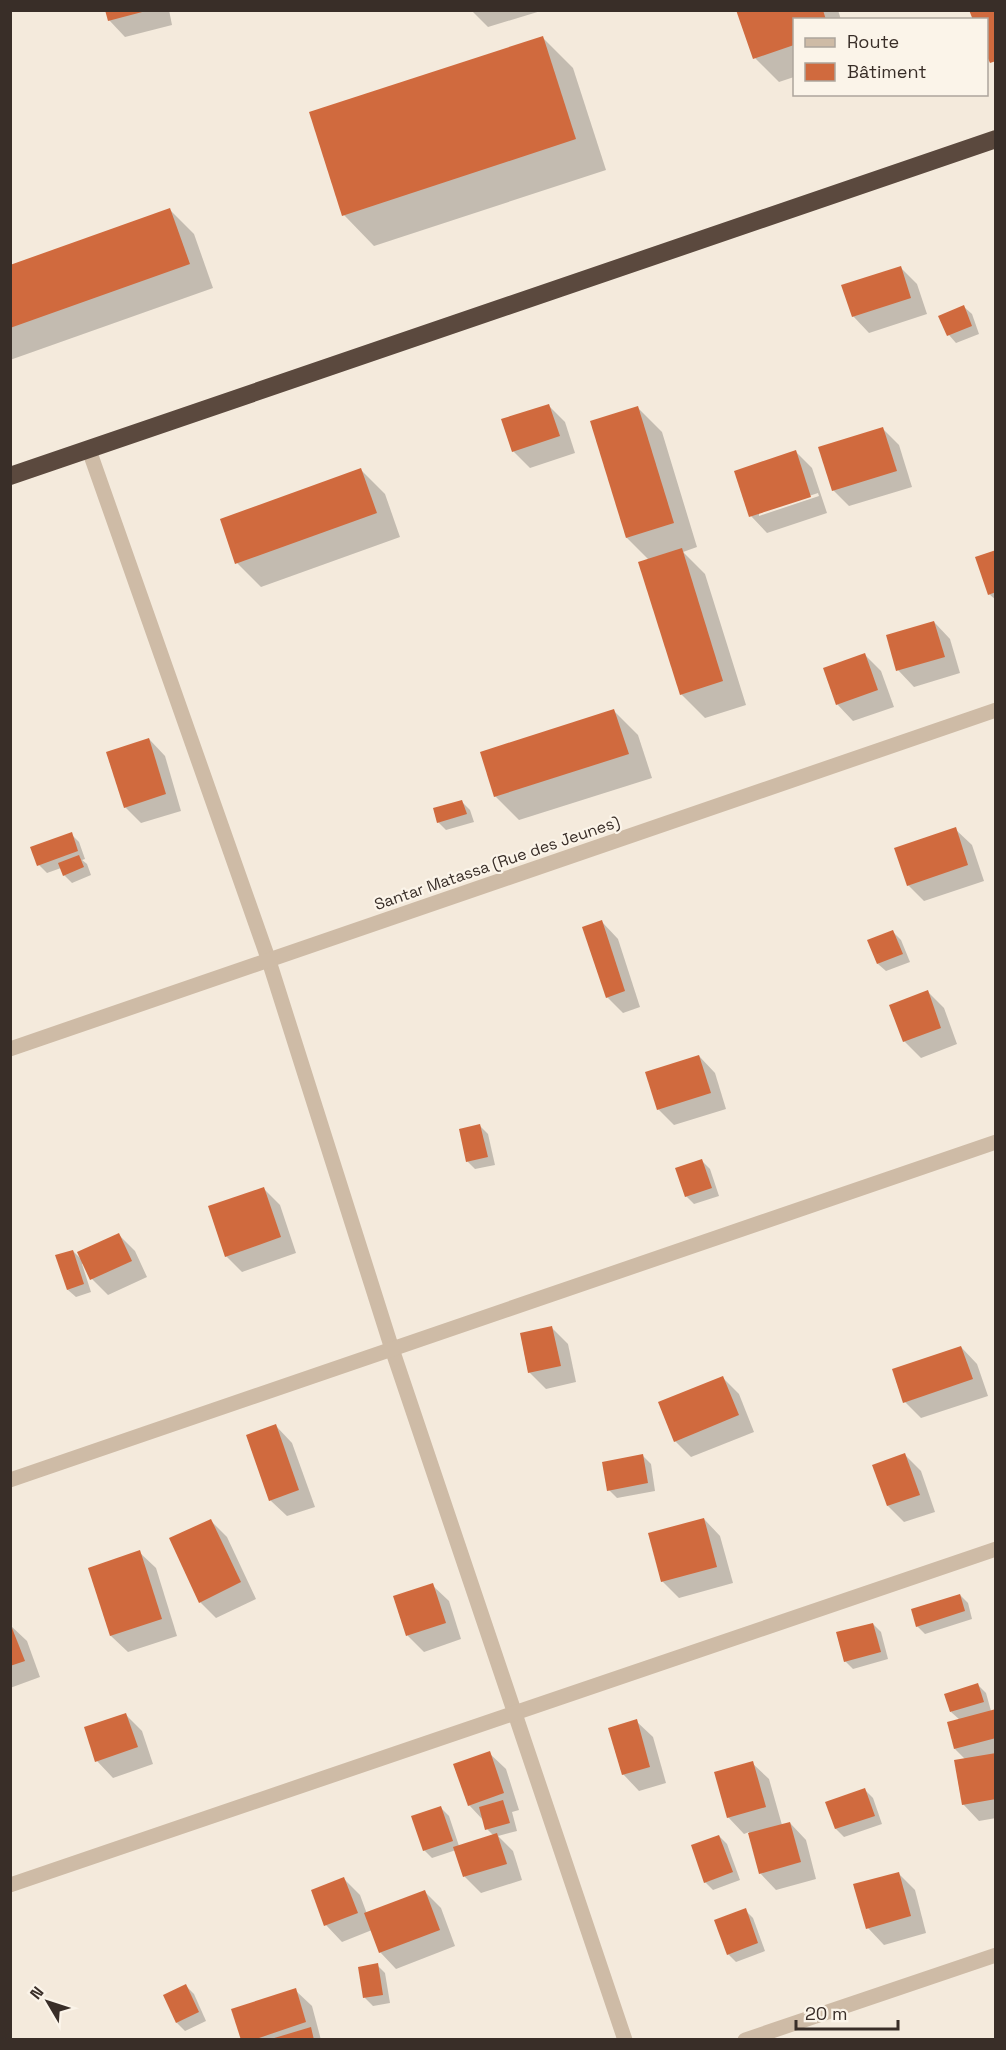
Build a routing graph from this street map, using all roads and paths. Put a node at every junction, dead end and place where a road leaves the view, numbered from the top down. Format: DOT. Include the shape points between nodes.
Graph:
graph roads {
  1 [pos="996,139"];
  2 [pos="89,450"];
  3 [pos="10,476"];
  4 [pos="996,710"];
  5 [pos="269,961"];
  6 [pos="10,1049"];
  7 [pos="996,1142"];
  8 [pos="392,1349"];
  9 [pos="10,1480"];
  10 [pos="996,1549"];
  11 [pos="515,1713"];
  12 [pos="10,1885"];
  13 [pos="996,1954"];
  14 [pos="625,2040"];
  15 [pos="745,2040"];
  1 -- 2 [label="highway"];
  2 -- 3 [label="highway"];
  2 -- 5 [label="street"];
  4 -- 5 [label="street, Santar Matassa (Rue des Jeunes)"];
  5 -- 6 [label="street, Santar Matassa (Rue des Jeunes)"];
  5 -- 8 [label="street"];
  7 -- 8 [label="street"];
  8 -- 9 [label="street"];
  8 -- 11 [label="street"];
  10 -- 11 [label="street"];
  11 -- 12 [label="street"];
  11 -- 14 [label="street"];
  13 -- 15 [label="street"];
}
